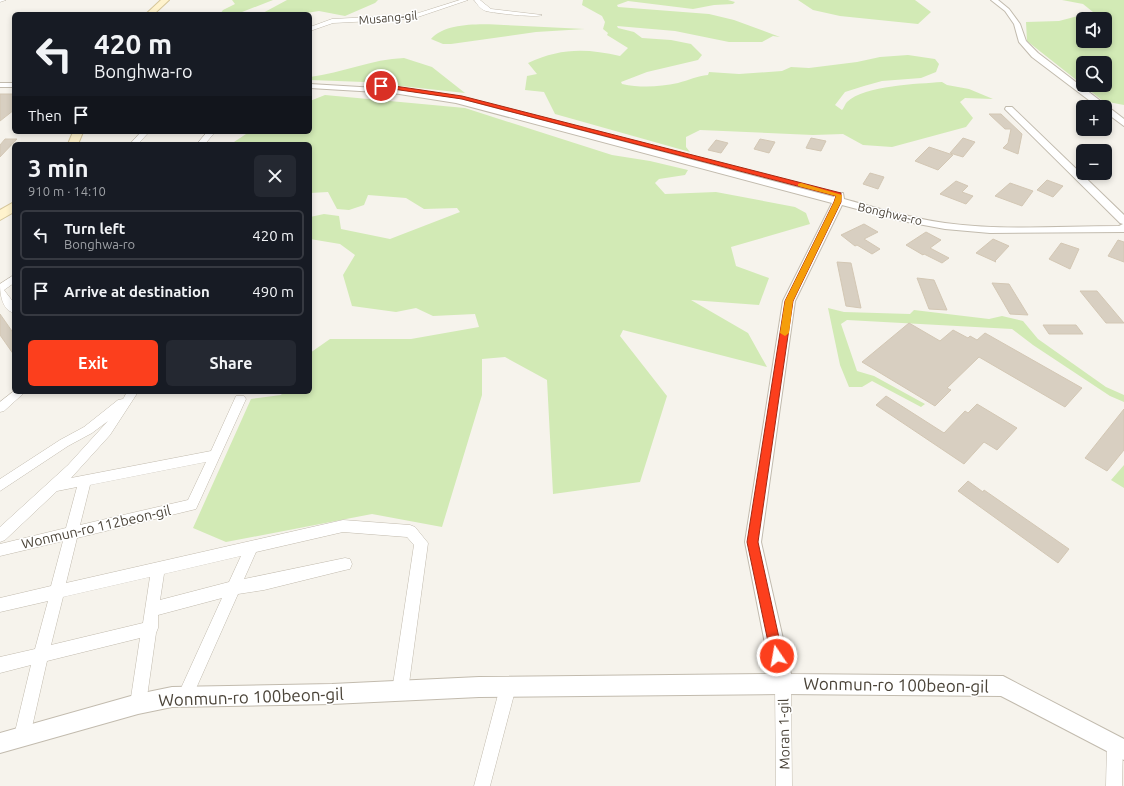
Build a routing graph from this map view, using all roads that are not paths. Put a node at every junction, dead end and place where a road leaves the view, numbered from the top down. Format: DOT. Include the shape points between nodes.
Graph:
graph roads {
  1 [pos="165,0"];
  2 [pos="173,0"];
  3 [pos="465,0"];
  4 [pos="478,0"];
  5 [pos="994,0"];
  6 [pos="152,12"];
  7 [pos="160,12"];
  8 [pos="539,15"];
  9 [pos="312,28"];
  10 [pos="312,82"];
  11 [pos="0,85"];
  12 [pos="12,85"];
  13 [pos="312,86"];
  14 [pos="12,89"];
  15 [pos="0,90"];
  16 [pos="1094,100"];
  17 [pos="1009,109"];
  18 [pos="1112,114"];
  19 [pos="1124,123"];
  20 [pos="143,134"];
  21 [pos="209,134"];
  22 [pos="136,142"];
  23 [pos="203,142"];
  24 [pos="12,199"];
  25 [pos="838,199"];
  26 [pos="12,207"];
  27 [pos="0,208"];
  28 [pos="0,216"];
  29 [pos="1124,221"];
  30 [pos="1124,224"];
  31 [pos="1124,228"];
  32 [pos="12,280"];
  33 [pos="0,290"];
  34 [pos="12,307"];
  35 [pos="18,394"];
  36 [pos="133,394"];
  37 [pos="240,399"];
  38 [pos="0,408"];
  39 [pos="215,455"];
  40 [pos="85,481"];
  41 [pos="0,486"];
  42 [pos="51,487"];
  43 [pos="73,532"];
  44 [pos="0,536"];
  45 [pos="252,547"];
  46 [pos="0,550"];
  47 [pos="345,564"];
  48 [pos="158,568"];
  49 [pos="233,588"];
  50 [pos="58,591"];
  51 [pos="0,605"];
  52 [pos="153,609"];
  53 [pos="151,628"];
  54 [pos="41,655"];
  55 [pos="0,665"];
  56 [pos="783,684"];
  57 [pos="508,687"];
  58 [pos="400,691"];
  59 [pos="184,697"];
  60 [pos="138,704"];
  61 [pos="22,736"];
  62 [pos="0,743"];
  63 [pos="1119,747"];
  64 [pos="482,786"];
  65 [pos="784,786"];
  66 [pos="1114,786"];
  1 -- 6 [label="main road"];
  2 -- 7 [label="main road"];
  3 -- 9 [label="street, Musang-gil" via="412,17 332,21"];
  4 -- 8 [label="street" via="486,10 530,17"];
  5 -- 16 [label="street" via="1007,10 1017,24 1023,42 1035,55"];
  10 -- 25 [label="street, Bonghwa-ro" via="384,86 462,97"];
  11 -- 12 [label="street"];
  13 -- 25 [label="street, Bonghwa-ro" via="393,91 456,101"];
  14 -- 15 [label="street"];
  17 -- 29 [label="street"];
  18 -- 19 [label="street"];
  20 -- 22 [label="street"];
  21 -- 23 [label="street"];
  24 -- 27 [label="main road"];
  25 -- 30 [label="street, Bonghwa-ro" via="936,217 982,222"];
  25 -- 31 [label="street, Bonghwa-ro" via="902,218 946,226 990,230"];
  25 -- 56 [label="street, Moran 1-gil" via="789,301 753,542"];
  26 -- 28 [label="main road"];
  32 -- 33 [label="street"];
  33 -- 34 [label="street"];
  35 -- 38 [label="street"];
  36 -- 41 [label="street" via="88,430"];
  36 -- 42 [label="street, Wonmun-ro 112beon-gil" via="111,426"];
  37 -- 39 [label="street"];
  39 -- 40 [label="street"];
  39 -- 43 [label="street, Wonmun-ro 112beon-gil" via="192,505"];
  40 -- 42 [label="street"];
  40 -- 43 [label="street"];
  42 -- 44 [label="street, Wonmun-ro 112beon-gil"];
  43 -- 46 [label="street, Wonmun-ro 112beon-gil"];
  43 -- 50 [label="street"];
  45 -- 48 [label="street"];
  45 -- 49 [label="street"];
  45 -- 58 [label="street" via="343,526 410,531 421,543"];
  47 -- 49 [label="street"];
  48 -- 50 [label="street"];
  48 -- 52 [label="street"];
  49 -- 52 [label="street"];
  49 -- 59 [label="street"];
  50 -- 51 [label="street"];
  50 -- 54 [label="street"];
  52 -- 53 [label="street"];
  53 -- 54 [label="street"];
  53 -- 60 [label="street"];
  54 -- 55 [label="street"];
  54 -- 61 [label="street"];
  56 -- 57 [label="street, Wonmun-ro 100beon-gil"];
  56 -- 63 [label="street, Wonmun-ro 100beon-gil" via="1003,686"];
  56 -- 65 [label="street, Moran 1-gil"];
  57 -- 58 [label="street, Wonmun-ro 100beon-gil"];
  57 -- 64 [label="street"];
  58 -- 59 [label="street, Wonmun-ro 100beon-gil"];
  59 -- 60 [label="street, Wonmun-ro 100beon-gil"];
  60 -- 61 [label="street, Wonmun-ro 100beon-gil"];
  61 -- 62 [label="street, Wonmun-ro 100beon-gil"];
  63 -- 66 [label="street"];
}
